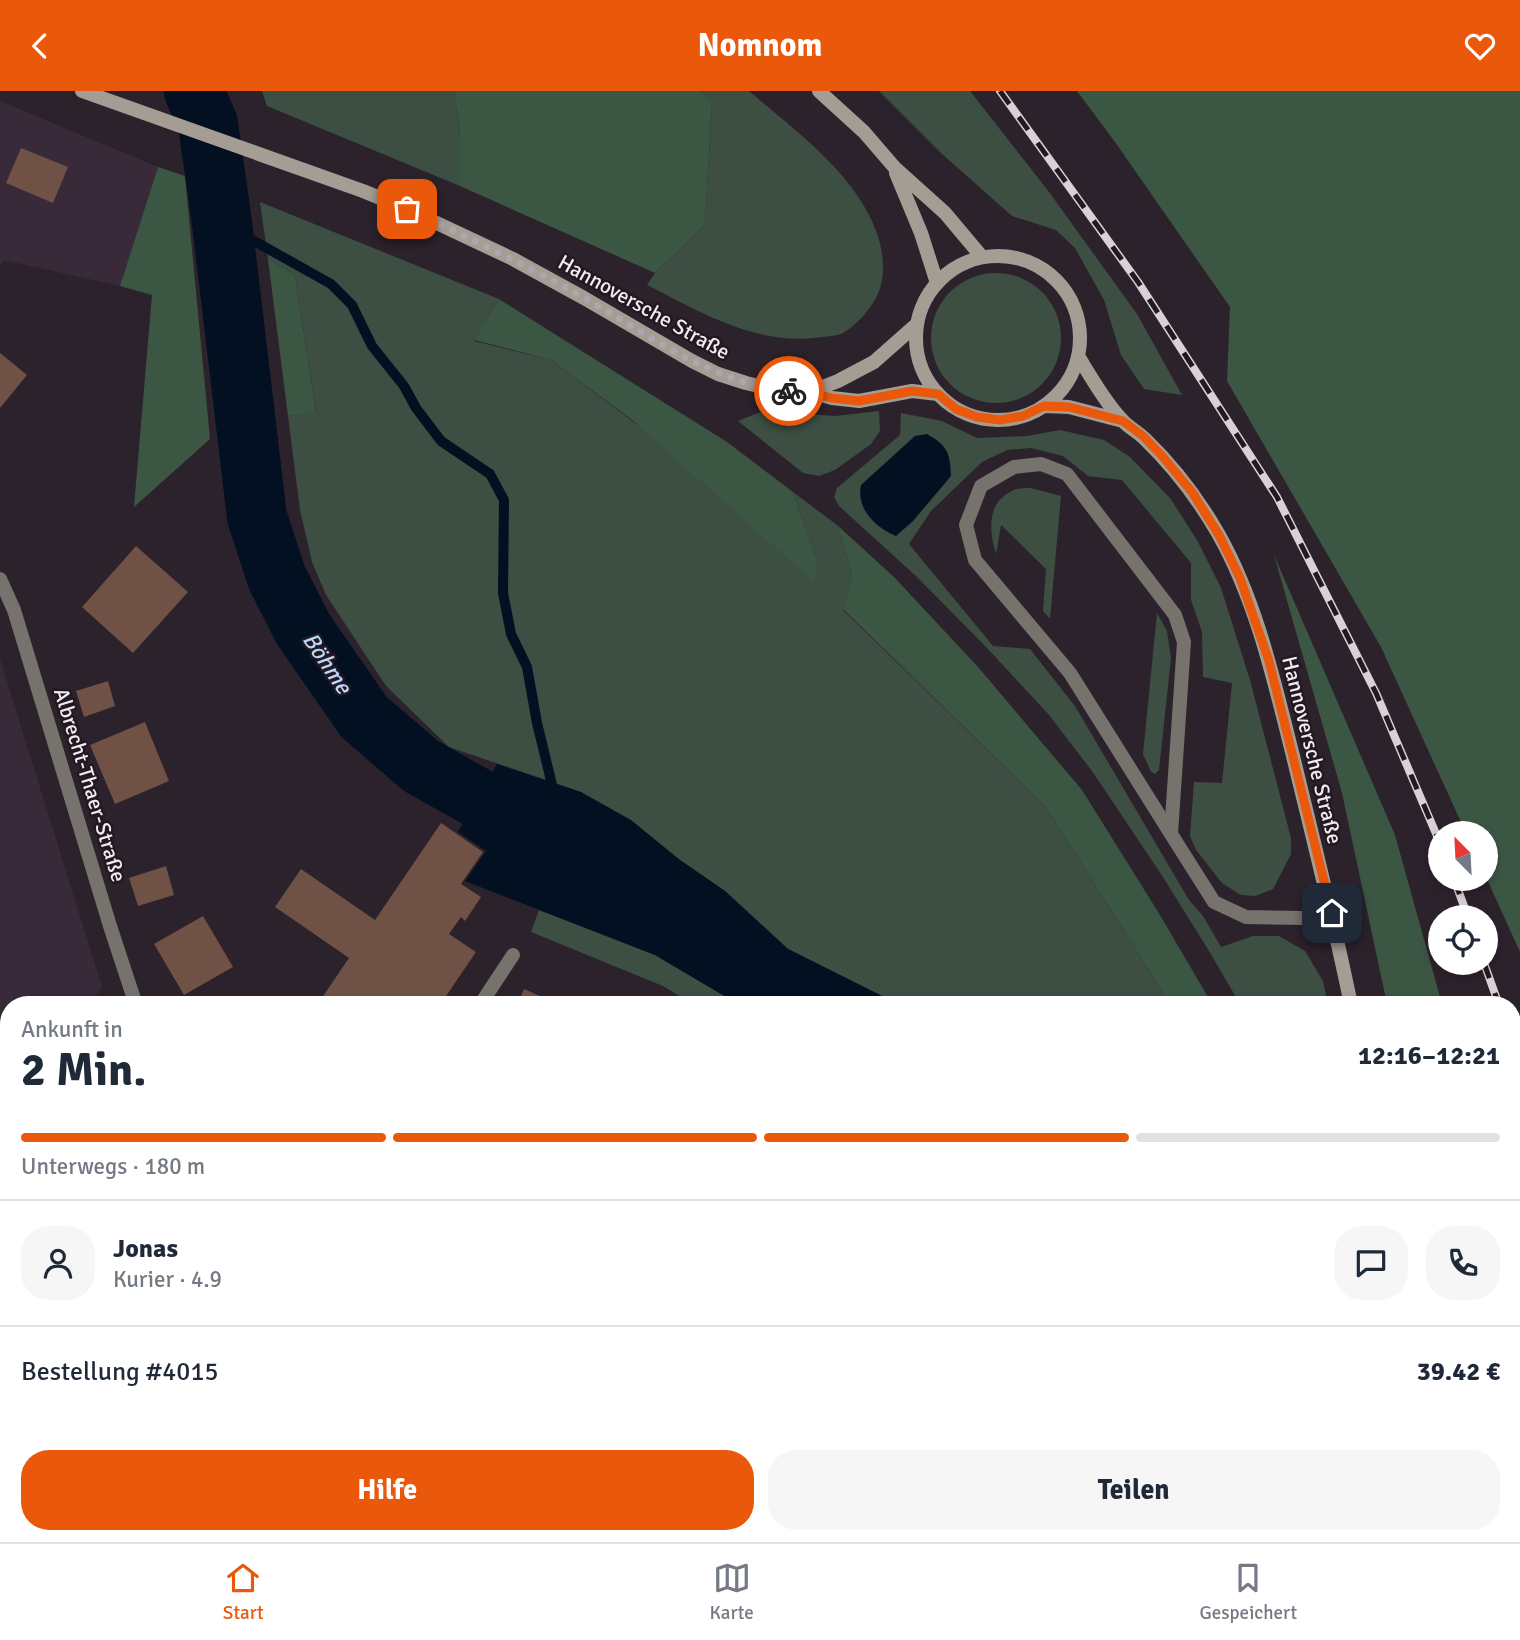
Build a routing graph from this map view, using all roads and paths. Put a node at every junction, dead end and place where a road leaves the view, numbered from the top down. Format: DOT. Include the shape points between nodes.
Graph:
graph roads {
  1 [pos="82,91"];
  2 [pos="819,91"];
  3 [pos="895,168"];
  4 [pos="982,257"];
  5 [pos="937,283"];
  6 [pos="917,324"];
  7 [pos="1078,356"];
  8 [pos="810,392"];
  9 [pos="938,394"];
  10 [pos="1044,406"];
  11 [pos="1123,421"];
  12 [pos="0,579"];
  13 [pos="1171,834"];
  14 [pos="1332,913"];
  15 [pos="513,955"];
  16 [pos="133,996"];
  17 [pos="486,996"];
  18 [pos="1349,996"];
  1 -- 8 [label="main road, Hannoversche Straße" via="407,209 502,253 718,373 780,391"];
  2 -- 3 [label="main road"];
  3 -- 4 [label="main road" via="945,213"];
  3 -- 5 [label="main road"];
  4 -- 5 [label="main road" via="950,271"];
  4 -- 7 [label="main road" via="1028,261 1065,290 1076,310"];
  5 -- 6 [label="main road"];
  6 -- 8 [label="main road, Hannoversche Straße" via="874,362"];
  6 -- 9 [label="main road" via="917,349 924,373"];
  7 -- 10 [label="main road" via="1060,393"];
  7 -- 11 [label="main road, Hannoversche Straße"];
  8 -- 9 [label="main road, Hannoversche Straße" via="859,401 912,391"];
  9 -- 10 [label="main road" via="956,409 1000,420"];
  10 -- 11 [label="main road, Hannoversche Straße" via="1069,407"];
  11 -- 14 [label="main road, Hannoversche Straße" via="1143,436 1192,492 1240,578 1269,661"];
  12 -- 16 [label="street, Albrecht-Thaer-Straße" via="14,610"];
  13 -- 13 [label="street" via="1184,642 1175,615 1067,474 1041,464 1014,467 981,486 966,525 975,560 1069,673"];
  13 -- 14 [label="street" via="1214,902 1246,917 1304,918"];
  14 -- 18 [label="main road, Hannoversche Straße"];
  15 -- 17 [label="street"];
}
